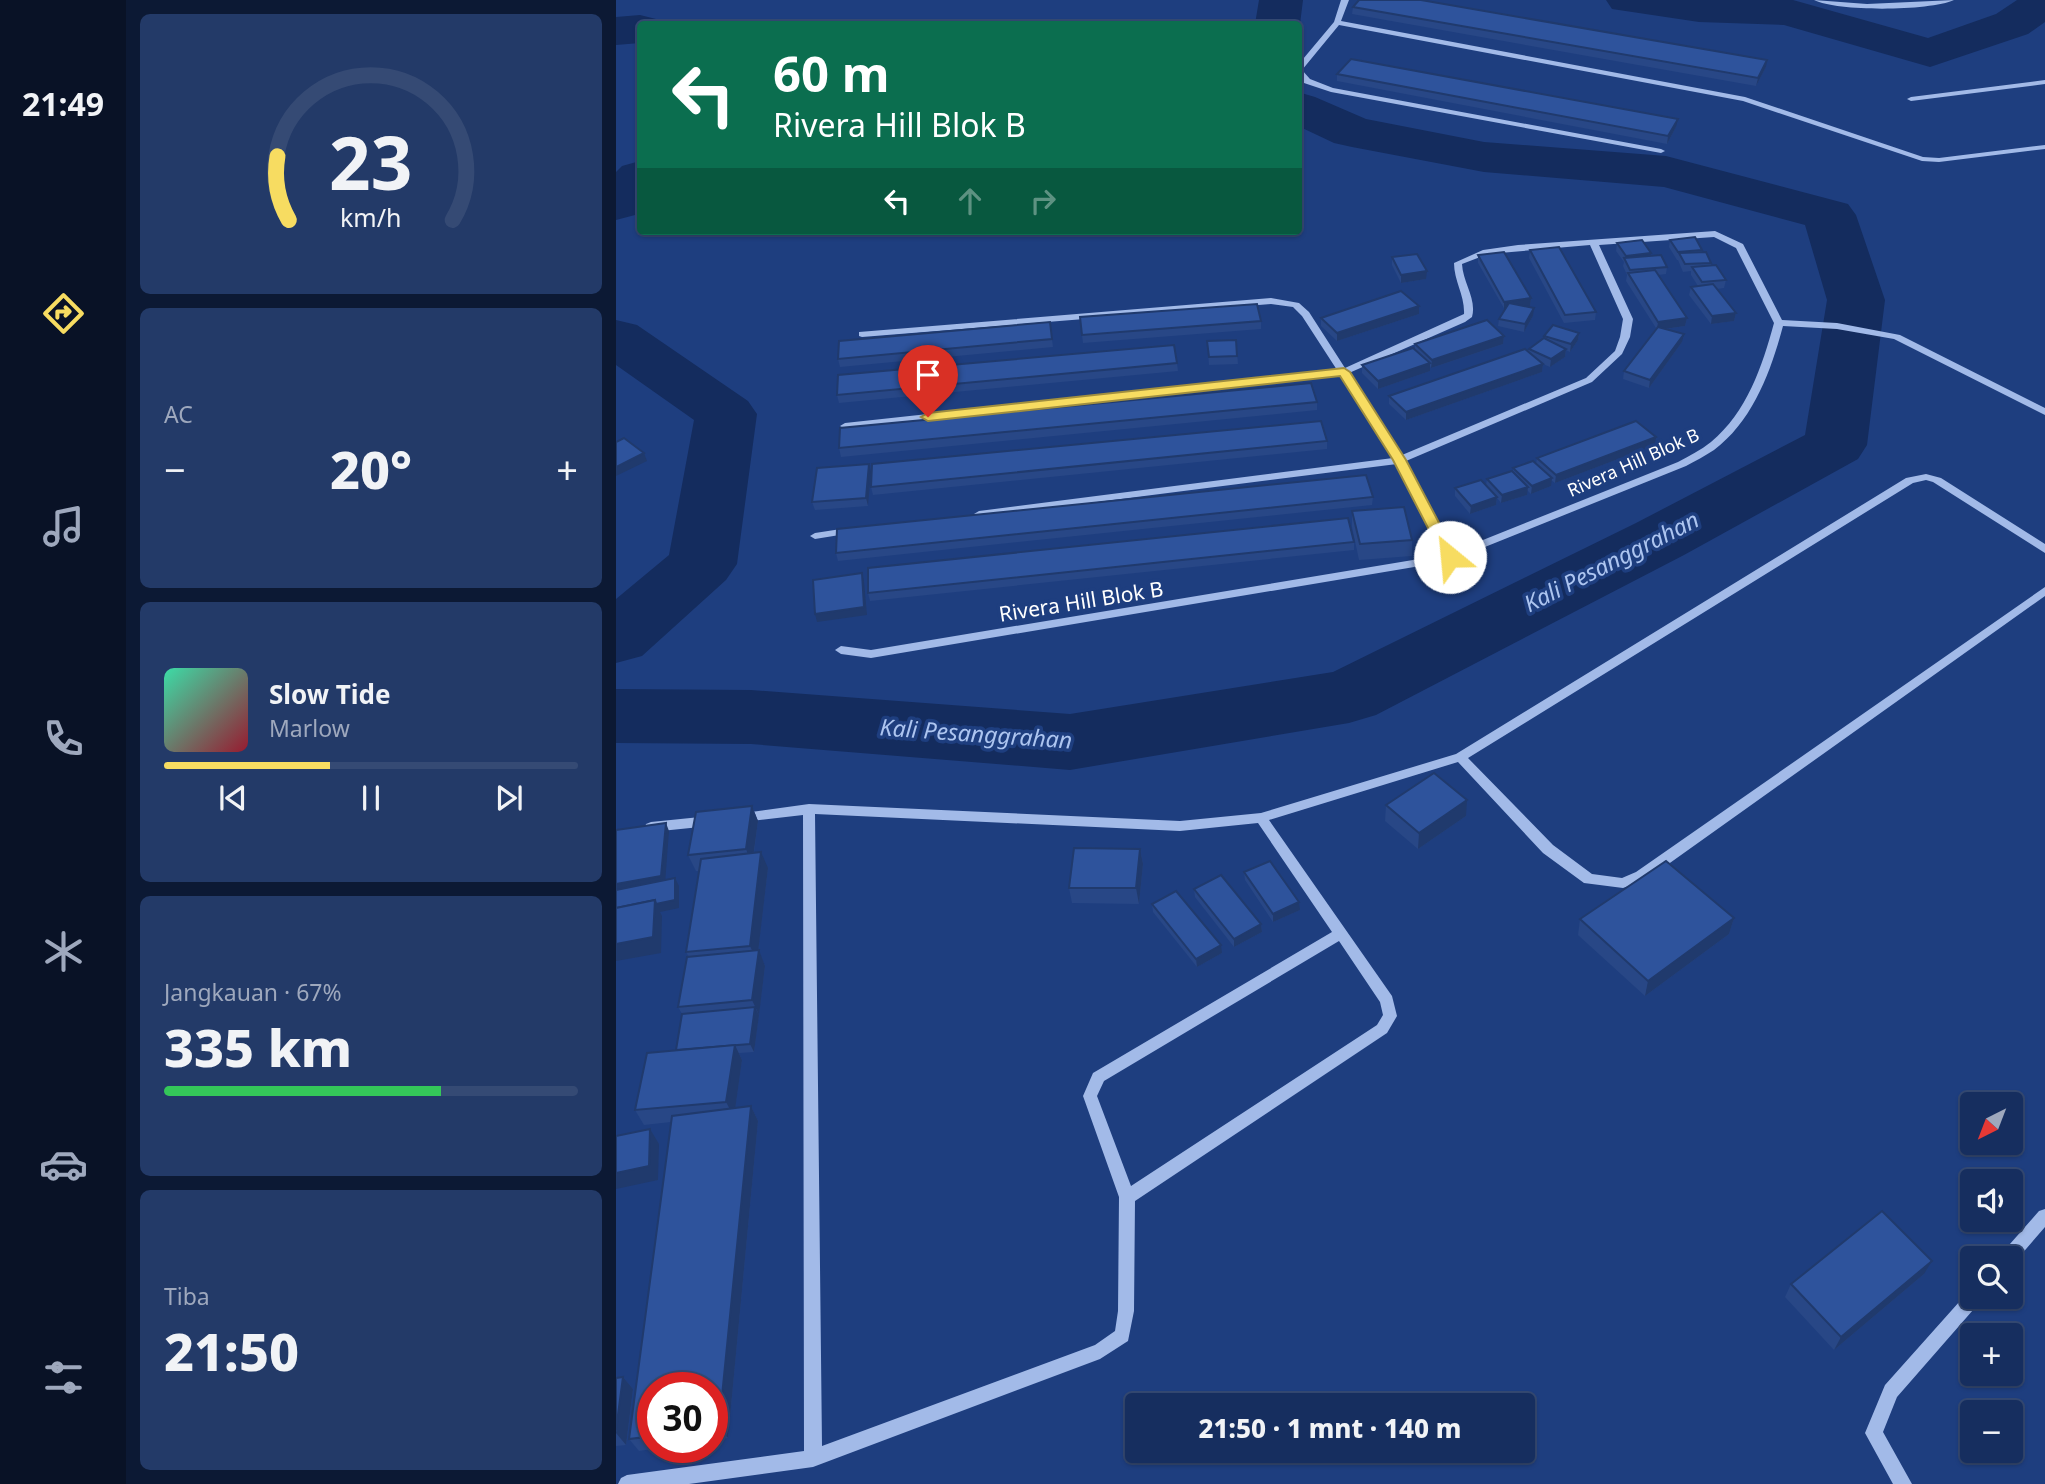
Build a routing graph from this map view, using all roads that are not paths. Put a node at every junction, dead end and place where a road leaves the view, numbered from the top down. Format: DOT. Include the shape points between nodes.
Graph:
graph roads {
  1 [pos="1345,0"];
  2 [pos="1818,0"];
  3 [pos="1950,0"];
  4 [pos="1337,22"];
  5 [pos="1302,65"];
  6 [pos="1302,75"];
  7 [pos="2045,82"];
  8 [pos="1911,99"];
  9 [pos="2045,147"];
  10 [pos="1661,151"];
  11 [pos="1594,244"];
  12 [pos="1779,323"];
  13 [pos="862,334"];
  14 [pos="1344,372"];
  15 [pos="2045,412"];
  16 [pos="845,426"];
  17 [pos="1399,460"];
  18 [pos="964,516"];
  19 [pos="869,528"];
  20 [pos="814,536"];
  21 [pos="2045,550"];
  22 [pos="1450,557"];
  23 [pos="2045,591"];
  24 [pos="841,650"];
  25 [pos="1460,757"];
  26 [pos="809,809"];
  27 [pos="1261,818"];
  28 [pos="644,828"];
  29 [pos="1340,933"];
  30 [pos="1126,1197"];
  31 [pos="2045,1216"];
  32 [pos="2019,1246"];
  33 [pos="1963,1309"];
  34 [pos="813,1458"];
  35 [pos="627,1484"];
  36 [pos="1903,1484"];
  1 -- 4 [label="street"];
  2 -- 3 [label="street" via="1866,8"];
  4 -- 5 [label="street"];
  4 -- 9 [label="street" via="1745,99 1922,159"];
  6 -- 10 [label="street" via="1331,90"];
  7 -- 8 [label="street"];
  11 -- 12 [label="street" via="1698,234 1726,238 1740,246"];
  11 -- 14 [label="street" via="1518,248 1458,263 1469,315"];
  11 -- 17 [label="street" via="1628,319 1619,352 1589,380"];
  12 -- 15 [label="street" via="1837,326 1897,337"];
  12 -- 22 [label="street, Rivera Hill Blok B" via="1752,397 1714,445 1682,464"];
  13 -- 14 [label="street" via="1271,301 1296,305 1306,314"];
  14 -- 16 [label="street"];
  14 -- 17 [label="street"];
  17 -- 18 [label="street"];
  17 -- 22 [label="street"];
  19 -- 20 [label="street"];
  21 -- 25 [label="street" via="1937,480 1910,480"];
  22 -- 24 [label="street, Rivera Hill Blok B" via="871,654"];
  23 -- 25 [label="street" via="1641,876 1623,883 1589,879 1548,849"];
  25 -- 27 [label="street"];
  26 -- 27 [label="street" via="1180,826"];
  26 -- 28 [label="street"];
  26 -- 34 [label="street"];
  27 -- 29 [label="street"];
  29 -- 30 [label="street" via="1098,1077 1090,1096"];
  29 -- 30 [label="street" via="1387,1000 1390,1016 1382,1029"];
  30 -- 34 [label="street" via="1122,1335 1100,1351"];
  31 -- 32 [label="street"];
  33 -- 36 [label="street" via="1891,1391 1874,1433"];
  34 -- 35 [label="street"];
}
